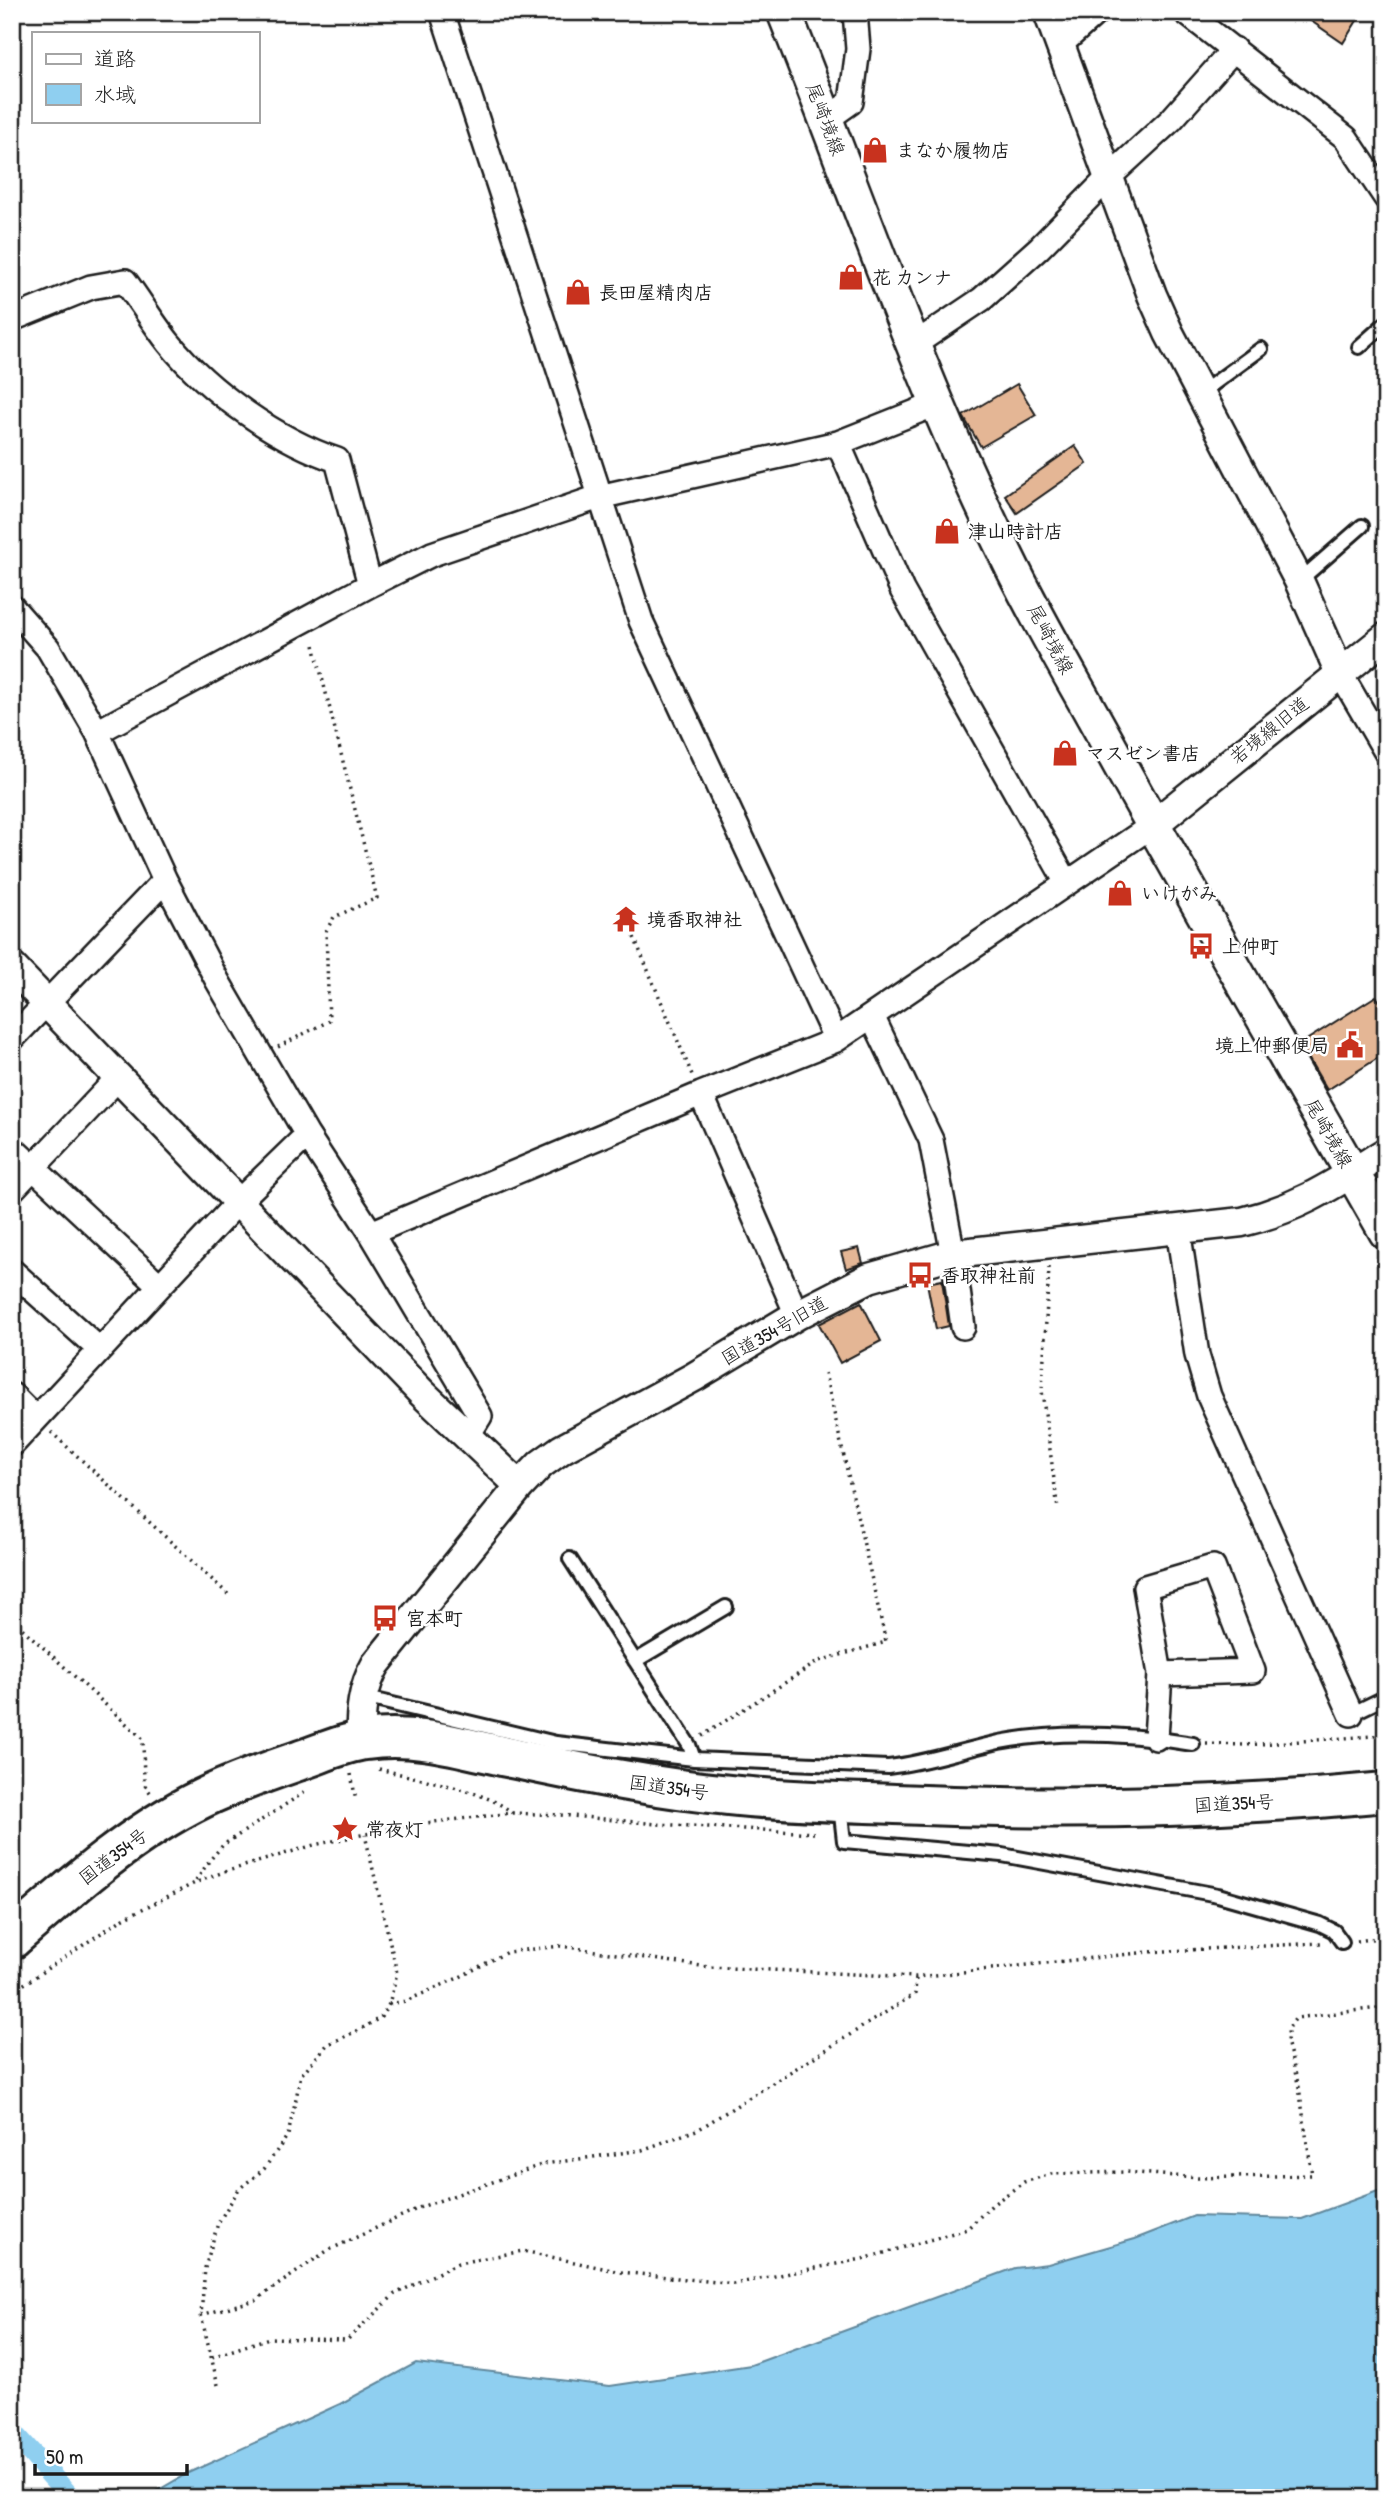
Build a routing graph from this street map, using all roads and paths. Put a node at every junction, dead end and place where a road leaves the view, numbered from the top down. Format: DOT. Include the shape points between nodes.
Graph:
graph roads {
  1 [pos="442,12"];
  2 [pos="784,12"];
  3 [pos="855,12"];
  4 [pos="1048,12"];
  5 [pos="1097,12"];
  6 [pos="1185,12"];
  7 [pos="1059,46"];
  8 [pos="1234,49"];
  9 [pos="827,119"];
  10 [pos="1108,178"];
  11 [pos="1386,198"];
  12 [pos="12,319"];
  13 [pos="1386,323"];
  14 [pos="912,346"];
  15 [pos="1359,347"];
  16 [pos="1261,349"];
  17 [pos="1201,393"];
  18 [pos="936,404"];
  19 [pos="838,443"];
  20 [pos="599,497"];
  21 [pos="1362,526"];
  22 [pos="1299,581"];
  23 [pos="370,585"];
  24 [pos="12,607"];
  25 [pos="307,618"];
  26 [pos="1386,637"];
  27 [pos="1340,673"];
  28 [pos="97,732"];
  29 [pos="1386,752"];
  30 [pos="1153,825"];
  31 [pos="165,880"];
  32 [pos="1067,883"];
  33 [pos="634,937"];
  34 [pos="12,967"];
  35 [pos="46,1003"];
  36 [pos="872,1016"];
  37 [pos="12,1039"];
  38 [pos="836,1040"];
  39 [pos="260,1055"];
  40 [pos="118,1078"];
  41 [pos="701,1094"];
  42 [pos="307,1135"];
  43 [pos="12,1148"];
  44 [pos="1386,1152"];
  45 [pos="33,1168"];
  46 [pos="1353,1173"];
  47 [pos="12,1190"];
  48 [pos="237,1203"];
  49 [pos="1178,1229"];
  50 [pos="1386,1232"];
  51 [pos="371,1233"];
  52 [pos="1050,1244"];
  53 [pos="953,1254"];
  54 [pos="12,1271"];
  55 [pos="160,1286"];
  56 [pos="797,1315"];
  57 [pos="963,1327"];
  58 [pos="100,1350"];
  59 [pos="825,1373"];
  60 [pos="12,1395"];
  61 [pos="36,1419"];
  62 [pos="467,1437"];
  63 [pos="12,1445"];
  64 [pos="520,1486"];
  65 [pos="1058,1509"];
  66 [pos="570,1559"];
  67 [pos="230,1596"];
  68 [pos="726,1607"];
  69 [pos="12,1619"];
  70 [pos="635,1661"];
  71 [pos="1160,1674"];
  72 [pos="363,1697"];
  73 [pos="1386,1697"];
  74 [pos="1351,1714"];
  75 [pos="1386,1735"];
  76 [pos="1156,1738"];
  77 [pos="1193,1744"];
  78 [pos="689,1745"];
  79 [pos="367,1754"];
  80 [pos="694,1759"];
  81 [pos="351,1777"];
  82 [pos="313,1786"];
  83 [pos="1386,1792"];
  84 [pos="356,1801"];
  85 [pos="840,1802"];
  86 [pos="512,1814"];
  87 [pos="168,1817"];
  88 [pos="797,1832"];
  89 [pos="365,1834"];
  90 [pos="195,1883"];
  91 [pos="1386,1937"];
  92 [pos="12,1939"];
  93 [pos="1342,1942"];
  94 [pos="916,1977"];
  95 [pos="12,1992"];
  96 [pos="389,2004"];
  97 [pos="1386,2007"];
  98 [pos="201,2315"];
  99 [pos="212,2357"];
  100 [pos="218,2385"];
  1 -- 20 [label="street"];
  2 -- 9 [label="main road, 尾崎境線"];
  3 -- 9 [label="street" via="858,49 851,102"];
  4 -- 7 [label="street"];
  5 -- 7 [label="street"];
  6 -- 8 [label="street"];
  7 -- 10 [label="street"];
  8 -- 10 [label="street" via="1171,120"];
  8 -- 11 [label="street" via="1346,138"];
  9 -- 14 [label="main road, 尾崎境線"];
  10 -- 14 [label="street" via="982,299"];
  10 -- 17 [label="street" via="1152,295"];
  12 -- 23 [label="street" via="91,287 125,281 170,344 208,383 256,419 312,452 337,460"];
  13 -- 15 [label="lane"];
  14 -- 18 [label="main road, 尾崎境線"];
  16 -- 17 [label="lane"];
  17 -- 22 [label="street"];
  18 -- 19 [label="street"];
  18 -- 30 [label="main road, 尾崎境線" via="1007,558"];
  19 -- 20 [label="street"];
  19 -- 32 [label="street" via="902,590"];
  20 -- 23 [label="street" via="432,554"];
  20 -- 38 [label="street" via="641,621"];
  21 -- 22 [label="lane"];
  22 -- 27 [label="street"];
  23 -- 25 [label="street"];
  24 -- 28 [label="street" via="48,648"];
  25 -- 28 [label="street"];
  25 -- 39 [label="path" via="377,898 334,917 326,931 329,1021"];
  26 -- 27 [label="street, 若境線旧道"];
  27 -- 29 [label="street"];
  27 -- 30 [label="street, 若境線旧道"];
  28 -- 31 [label="street"];
  30 -- 32 [label="street"];
  30 -- 46 [label="main road, 尾崎境線"];
  31 -- 35 [label="street"];
  31 -- 39 [label="street"];
  32 -- 36 [label="street"];
  33 -- 41 [label="path"];
  34 -- 35 [label="street"];
  35 -- 37 [label="street"];
  35 -- 40 [label="street"];
  36 -- 38 [label="street"];
  36 -- 53 [label="street" via="931,1140"];
  38 -- 41 [label="street"];
  39 -- 42 [label="street"];
  40 -- 45 [label="street"];
  40 -- 48 [label="street"];
  41 -- 51 [label="street"];
  41 -- 56 [label="street"];
  42 -- 48 [label="street"];
  42 -- 51 [label="street"];
  43 -- 45 [label="street"];
  44 -- 46 [label="street, 国道354号旧道"];
  45 -- 47 [label="street"];
  45 -- 55 [label="street"];
  46 -- 49 [label="street, 国道354号旧道" via="1314,1197 1270,1215"];
  46 -- 50 [label="main road, 尾崎境線"];
  48 -- 55 [label="street"];
  48 -- 62 [label="street"];
  49 -- 52 [label="street, 国道354号旧道"];
  49 -- 74 [label="street" via="1197,1355 1209,1396"];
  51 -- 62 [label="street" via="480,1416"];
  52 -- 53 [label="street, 国道354号旧道"];
  52 -- 65 [label="path" via="1042,1391"];
  53 -- 56 [label="street, 国道354号旧道" via="869,1278"];
  53 -- 57 [label="street"];
  54 -- 58 [label="street"];
  55 -- 58 [label="street"];
  56 -- 64 [label="street, 国道354号旧道" via="562,1449"];
  58 -- 61 [label="street"];
  59 -- 78 [label="path" via="886,1642 819,1661"];
  60 -- 61 [label="street"];
  61 -- 63 [label="street"];
  61 -- 67 [label="path"];
  62 -- 64 [label="street"];
  64 -- 72 [label="street, 国道354号旧道" via="376,1664"];
  66 -- 70 [label="lane"];
  68 -- 70 [label="lane"];
  69 -- 87 [label="path" via="143,1739 144,1784"];
  70 -- 78 [label="lane"];
  71 -- 71 [label="street" via="1145,1587 1213,1567 1253,1671"];
  71 -- 76 [label="street"];
  72 -- 79 [label="street, 国道354号旧道" via="360,1718"];
  72 -- 80 [label="lane" via="556,1744"];
  73 -- 74 [label="lane"];
  75 -- 77 [label="path"];
  76 -- 77 [label="lane"];
  76 -- 80 [label="lane" via="1089,1736 1000,1742 888,1768"];
  78 -- 80 [label="lane"];
  79 -- 85 [label="highway, 国道354号" via="382,1738 423,1741 620,1781"];
  79 -- 86 [label="path" via="503,1805"];
  79 -- 87 [label="highway, 国道354号" via="264,1772"];
  81 -- 84 [label="path"];
  82 -- 90 [label="path" via="223,1845"];
  83 -- 85 [label="highway, 国道354号" via="1287,1801 1073,1809"];
  85 -- 93 [label="lane" via="844,1841 1002,1855 1218,1895 1320,1924"];
  86 -- 88 [label="path"];
  86 -- 89 [label="path"];
  87 -- 92 [label="highway, 国道354号" via="95,1868"];
  89 -- 90 [label="path" via="314,1845"];
  89 -- 96 [label="path" via="397,1973"];
  90 -- 95 [label="path" via="124,1918"];
  91 -- 93 [label="path"];
  93 -- 94 [label="path" via="1148,1952"];
  94 -- 96 [label="path" via="709,1966 560,1946 507,1952 406,2001"];
  94 -- 98 [label="path" via="915,1994 699,2129 642,2150 544,2164 421,2207 327,2251 256,2300"];
  96 -- 98 [label="path" via="381,2017 327,2045 301,2075 288,2135 264,2169 239,2189 218,2223 205,2268"];
  97 -- 99 [label="path" via="1296,2018 1289,2027 1287,2041 1299,2087 1311,2175 1051,2174 1024,2182 967,2230 867,2258 734,2284 621,2273 523,2251 458,2263 395,2294 347,2340 269,2338"];
  98 -- 99 [label="path"];
  99 -- 100 [label="path"];
}
